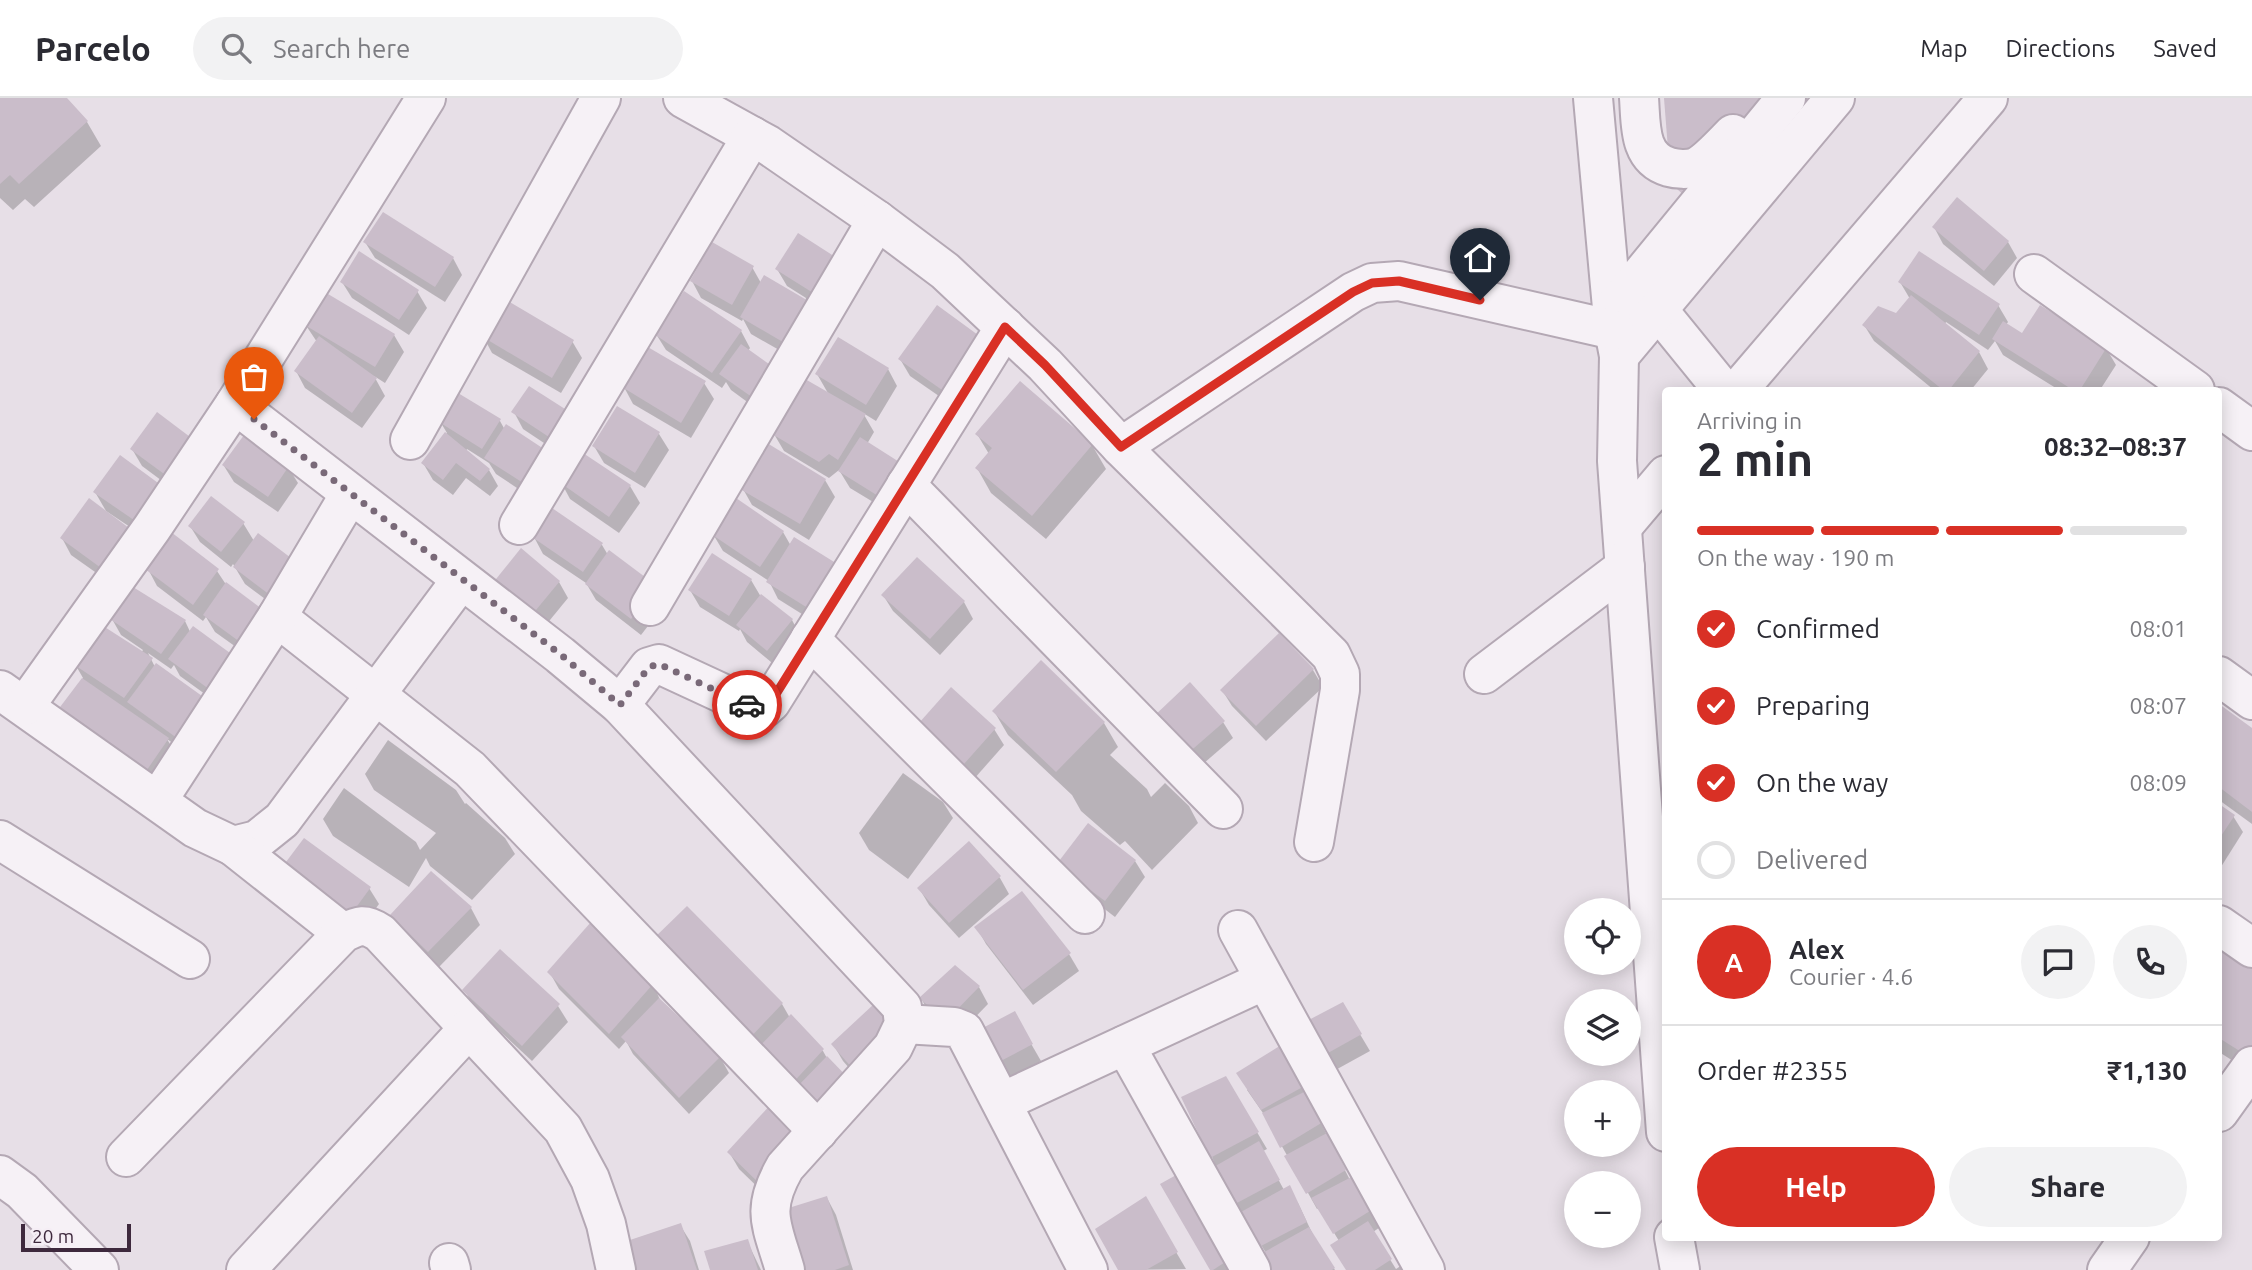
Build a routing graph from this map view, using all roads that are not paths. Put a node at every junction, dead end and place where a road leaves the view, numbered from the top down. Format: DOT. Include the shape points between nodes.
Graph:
graph roads {
  1 [pos="426,98"];
  2 [pos="601,98"];
  3 [pos="683,98"];
  4 [pos="1593,98"];
  5 [pos="1639,98"];
  6 [pos="1773,98"];
  7 [pos="1786,98"];
  8 [pos="1835,98"];
  9 [pos="1987,98"];
  10 [pos="752,136"];
  11 [pos="877,220"];
  12 [pos="2034,274"];
  13 [pos="1658,310"];
  14 [pos="1005,327"];
  15 [pos="1615,332"];
  16 [pos="1721,387"];
  17 [pos="1741,387"];
  18 [pos="2191,387"];
  19 [pos="235,404"];
  20 [pos="2222,409"];
  21 [pos="2252,431"];
  22 [pos="410,440"];
  23 [pos="1121,447"];
  24 [pos="1662,480"];
  25 [pos="906,485"];
  26 [pos="350,494"];
  27 [pos="519,525"];
  28 [pos="1622,527"];
  29 [pos="1625,567"];
  30 [pos="461,580"];
  31 [pos="650,606"];
  32 [pos="277,617"];
  33 [pos="810,639"];
  34 [pos="1484,674"];
  35 [pos="2222,678"];
  36 [pos="377,693"];
  37 [pos="12,698"];
  38 [pos="2252,700"];
  39 [pos="620,705"];
  40 [pos="158,800"];
  41 [pos="1223,809"];
  42 [pos="0,840"];
  43 [pos="1314,842"];
  44 [pos="233,846"];
  45 [pos="1085,914"];
  46 [pos="2222,927"];
  47 [pos="1238,930"];
  48 [pos="343,933"];
  49 [pos="2252,948"];
  50 [pos="190,959"];
  51 [pos="1660,961"];
  52 [pos="1265,980"];
  53 [pos="1662,1018"];
  54 [pos="904,1024"];
  55 [pos="469,1028"];
  56 [pos="1125,1045"];
  57 [pos="2252,1066"];
  58 [pos="1002,1102"];
  59 [pos="2222,1108"];
  60 [pos="818,1131"];
  61 [pos="126,1157"];
  62 [pos="0,1175"];
  63 [pos="1675,1241"];
  64 [pos="2127,1241"];
  65 [pos="78,1263"];
  66 [pos="246,1270"];
  67 [pos="616,1270"];
  68 [pos="785,1270"];
  69 [pos="1088,1270"];
  70 [pos="1251,1270"];
  71 [pos="1425,1270"];
  72 [pos="1680,1270"];
  73 [pos="2107,1270"];
  1 -- 19 [label="street"];
  2 -- 22 [label="street"];
  3 -- 10 [label="street"];
  4 -- 15 [label="street"];
  5 -- 6 [label="street" via="1642,140 1648,154 1660,165 1676,169 1696,167"];
  7 -- 15 [label="street"];
  8 -- 13 [label="street"];
  9 -- 17 [label="street"];
  10 -- 11 [label="street"];
  10 -- 27 [label="street"];
  11 -- 14 [label="street" via="945,271"];
  11 -- 31 [label="street"];
  12 -- 18 [label="street"];
  13 -- 15 [label="street"];
  13 -- 16 [label="street"];
  14 -- 23 [label="street"];
  14 -- 25 [label="street"];
  15 -- 23 [label="street" via="1399,281 1372,283"];
  15 -- 28 [label="street"];
  19 -- 26 [label="street"];
  19 -- 37 [label="street" via="152,528"];
  20 -- 21 [label="street"];
  23 -- 43 [label="street" via="1331,655 1340,674 1340,690"];
  24 -- 28 [label="street"];
  25 -- 33 [label="street"];
  25 -- 41 [label="street"];
  26 -- 30 [label="street"];
  26 -- 32 [label="street"];
  28 -- 29 [label="street"];
  29 -- 34 [label="street"];
  29 -- 51 [label="street"];
  30 -- 36 [label="street"];
  30 -- 39 [label="street"];
  32 -- 36 [label="street"];
  32 -- 40 [label="street"];
  33 -- 39 [label="street" via="764,708 742,703 659,664 649,667"];
  33 -- 45 [label="street"];
  35 -- 38 [label="street"];
  36 -- 44 [label="street" via="282,820 257,840"];
  36 -- 60 [label="street" via="496,793"];
  37 -- 40 [label="street"];
  39 -- 54 [label="street" via="902,1007"];
  40 -- 44 [label="street" via="195,828"];
  42 -- 50 [label="street"];
  44 -- 48 [label="street"];
  46 -- 49 [label="street"];
  47 -- 52 [label="street"];
  48 -- 55 [label="street" via="360,924 380,933"];
  48 -- 61 [label="street"];
  51 -- 53 [label="street"];
  52 -- 56 [label="street"];
  52 -- 71 [label="street"];
  54 -- 58 [label="street" via="964,1031"];
  54 -- 60 [label="street" via="893,1047"];
  55 -- 66 [label="street"];
  55 -- 67 [label="street" via="563,1129 590,1178"];
  56 -- 58 [label="street"];
  56 -- 70 [label="street"];
  57 -- 59 [label="street"];
  58 -- 69 [label="street"];
  60 -- 68 [label="street" via="785,1167 773,1188 768,1214"];
  62 -- 65 [label="street" via="22,1191"];
  63 -- 72 [label="street"];
  64 -- 73 [label="street"];
}
